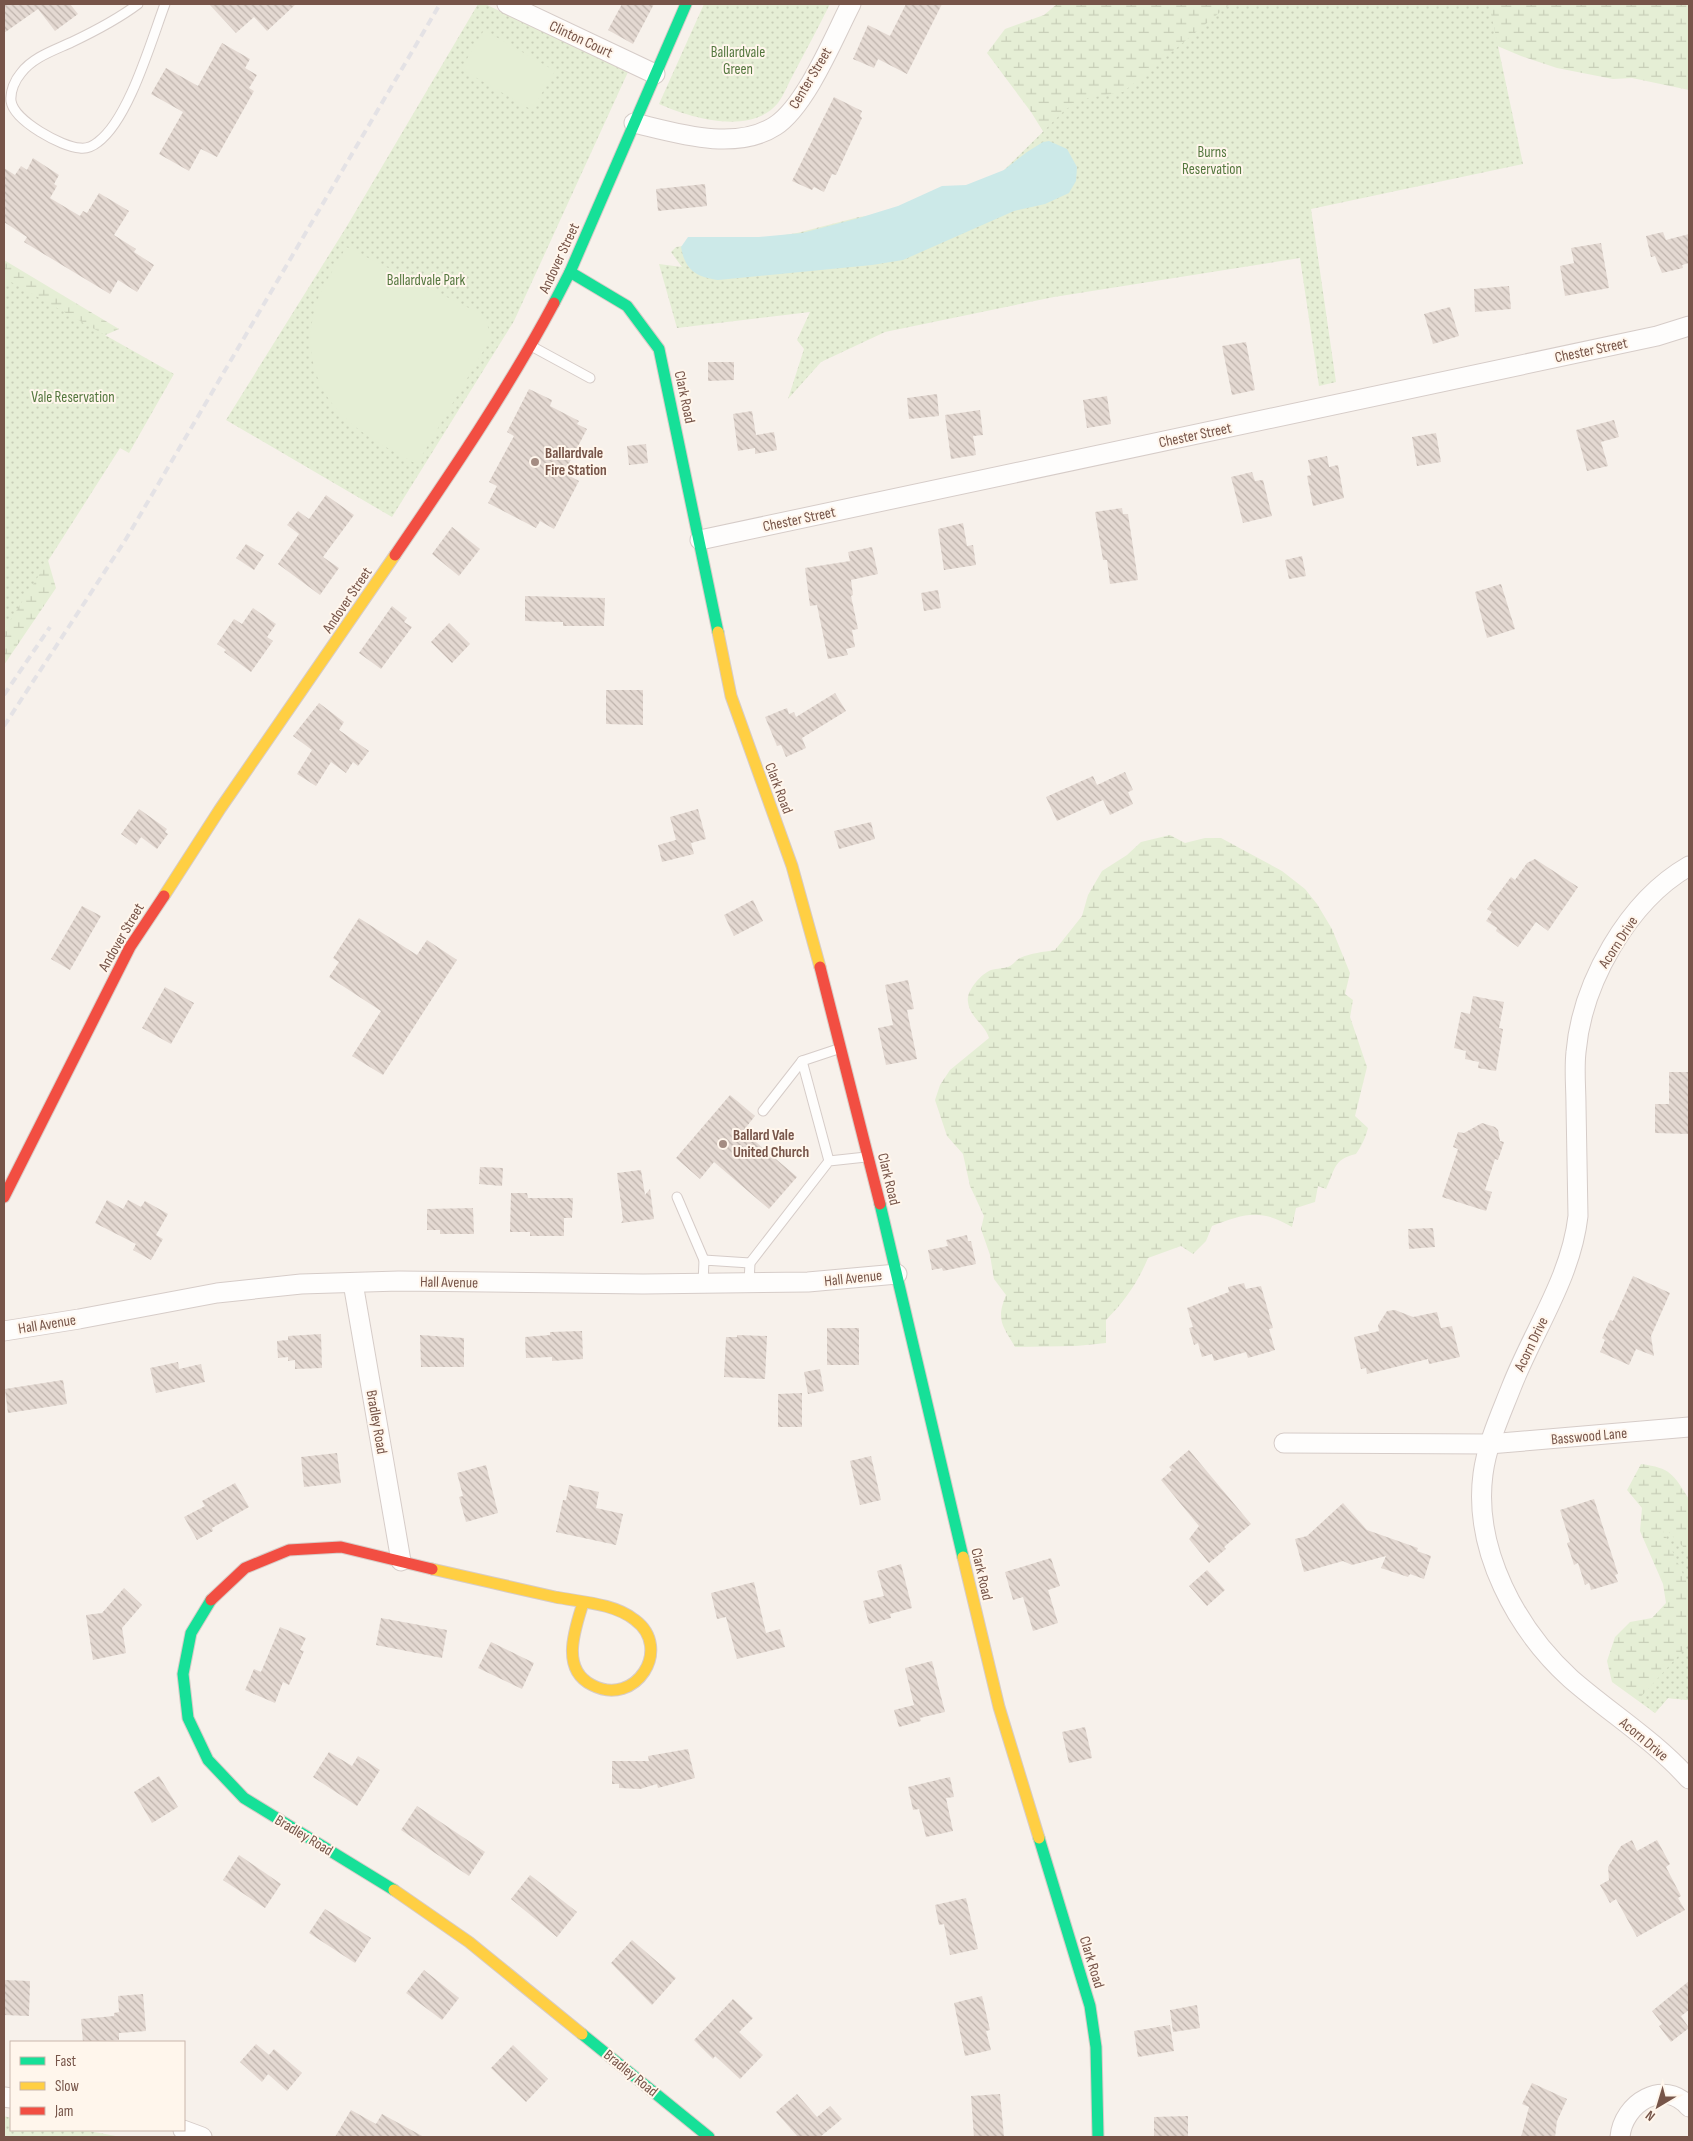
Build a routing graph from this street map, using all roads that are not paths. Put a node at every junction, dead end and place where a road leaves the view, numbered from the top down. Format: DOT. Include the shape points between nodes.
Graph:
graph roads {
  1 [pos="138,4"];
  2 [pos="165,4"];
  3 [pos="507,4"];
  4 [pos="686,4"];
  5 [pos="851,4"];
  6 [pos="655,74"];
  7 [pos="8,101"];
  8 [pos="634,123"];
  9 [pos="570,272"];
  10 [pos="1689,326"];
  11 [pos="531,346"];
  12 [pos="590,378"];
  13 [pos="700,540"];
  14 [pos="1689,866"];
  15 [pos="841,1049"];
  16 [pos="802,1061"];
  17 [pos="763,1111"];
  18 [pos="869,1157"];
  19 [pos="828,1161"];
  20 [pos="4,1197"];
  21 [pos="677,1198"];
  22 [pos="704,1260"];
  23 [pos="750,1263"];
  24 [pos="897,1274"];
  25 [pos="353,1283"];
  26 [pos="749,1283"];
  27 [pos="703,1284"];
  28 [pos="4,1330"];
  29 [pos="1689,1427"];
  30 [pos="1284,1443"];
  31 [pos="1489,1444"];
  32 [pos="402,1561"];
  33 [pos="583,1604"];
  34 [pos="1689,1779"];
  35 [pos="1689,2108"];
  36 [pos="185,2131"];
  37 [pos="202,2137"];
  38 [pos="709,2137"];
  39 [pos="1098,2137"];
  40 [pos="1620,2137"];
  1 -- 7 [label="lane" via="27,66"];
  2 -- 7 [label="lane" via="137,78 117,119 99,142 83,149 74,147 22,118"];
  3 -- 6 [label="street, Clinton Court"];
  4 -- 6 [label="main road, Andover Street"];
  5 -- 8 [label="street, Center Street" via="808,85 782,120 769,129 742,137 706,137"];
  6 -- 8 [label="main road, Andover Street"];
  8 -- 9 [label="main road, Andover Street"];
  9 -- 11 [label="main road, Andover Street"];
  9 -- 13 [label="main road, Clark Road" via="627,306 659,349"];
  10 -- 13 [label="street, Chester Street" via="1657,336"];
  11 -- 12 [label="lane"];
  11 -- 20 [label="main road, Andover Street" via="486,420 130,946"];
  13 -- 15 [label="main road, Clark Road" via="731,696 792,866"];
  14 -- 31 [label="street, Acorn Drive" via="1648,900 1618,936 1598,973 1584,1009 1576,1052 1578,1216 1575,1239"];
  15 -- 16 [label="lane"];
  15 -- 18 [label="main road, Clark Road"];
  16 -- 17 [label="lane"];
  16 -- 19 [label="lane"];
  18 -- 19 [label="lane"];
  18 -- 24 [label="main road, Clark Road"];
  19 -- 23 [label="lane"];
  21 -- 22 [label="lane"];
  22 -- 23 [label="lane"];
  22 -- 27 [label="lane"];
  23 -- 26 [label="lane"];
  24 -- 26 [label="street, Hall Avenue" via="808,1282"];
  24 -- 39 [label="main road, Clark Road" via="999,1707 1090,2006 1096,2047"];
  25 -- 27 [label="street, Hall Avenue"];
  25 -- 28 [label="street, Hall Avenue" via="301,1284 218,1293"];
  25 -- 32 [label="street, Bradley Road"];
  26 -- 27 [label="street, Hall Avenue"];
  29 -- 31 [label="street, Basswood Lane"];
  30 -- 31 [label="street, Basswood Lane"];
  31 -- 34 [label="street, Acorn Drive" via="1483,1476 1488,1548 1501,1584 1519,1616 1542,1650 1571,1679 1661,1751"];
  32 -- 33 [label="main road, Bradley Road"];
  32 -- 38 [label="main road, Bradley Road" via="341,1548 304,1546 268,1556 235,1574 215,1593 199,1616 186,1651 182,1688 186,1716 195,1742 216,1773 244,1798 399,1893 469,1942"];
  33 -- 33 [label="main road, Bradley Road" via="627,1615 646,1633 650,1659 643,1676 629,1687 603,1690 587,1683 576,1670 572,1647"];
  35 -- 40 [label="street" via="1675,2098 1649,2097 1628,2112"];
  36 -- 37 [label="street"];
}
